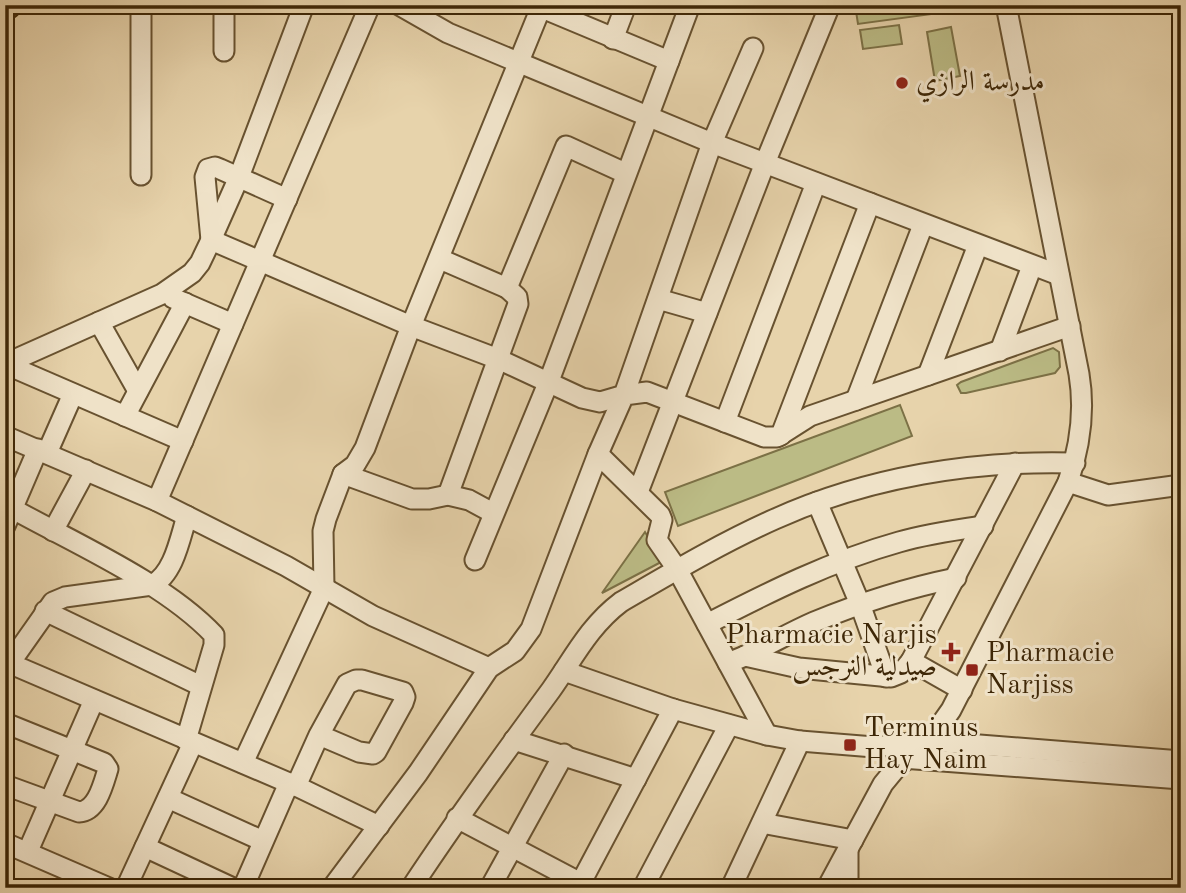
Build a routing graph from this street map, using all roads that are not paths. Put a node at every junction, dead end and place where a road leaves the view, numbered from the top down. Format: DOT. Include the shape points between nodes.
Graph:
graph roads {
  1 [pos="141,5"];
  2 [pos="224,5"];
  3 [pos="304,5"];
  4 [pos="370,5"];
  5 [pos="399,5"];
  6 [pos="626,5"];
  7 [pos="690,5"];
  8 [pos="830,5"];
  9 [pos="1006,5"];
  10 [pos="542,6"];
  11 [pos="613,39"];
  12 [pos="753,48"];
  13 [pos="224,51"];
  14 [pos="668,61"];
  15 [pos="518,62"];
  16 [pos="648,116"];
  17 [pos="712,143"];
  18 [pos="765,163"];
  19 [pos="625,173"];
  20 [pos="141,175"];
  21 [pos="239,177"];
  22 [pos="816,183"];
  23 [pos="287,199"];
  24 [pos="870,204"];
  25 [pos="923,225"];
  26 [pos="211,240"];
  27 [pos="978,245"];
  28 [pos="440,259"];
  29 [pos="261,261"];
  30 [pos="1032,266"];
  31 [pos="1059,275"];
  32 [pos="507,288"];
  33 [pos="162,294"];
  34 [pos="658,299"];
  35 [pos="185,303"];
  36 [pos="707,313"];
  37 [pos="99,321"];
  38 [pos="233,324"];
  39 [pos="411,326"];
  40 [pos="1070,326"];
  41 [pos="1000,351"];
  42 [pos="498,359"];
  43 [pos="928,375"];
  44 [pos="549,381"];
  45 [pos="138,391"];
  46 [pos="73,394"];
  47 [pos="624,395"];
  48 [pos="856,400"];
  49 [pos="672,402"];
  50 [pos="125,416"];
  51 [pos="725,422"];
  52 [pos="782,435"];
  53 [pos="5,436"];
  54 [pos="183,441"];
  55 [pos="43,451"];
  56 [pos="598,454"];
  57 [pos="1015,463"];
  58 [pos="1075,463"];
  59 [pos="86,470"];
  60 [pos="343,474"];
  61 [pos="1068,482"];
  62 [pos="1181,485"];
  63 [pos="638,492"];
  64 [pos="448,495"];
  65 [pos="157,501"];
  66 [pos="817,502"];
  67 [pos="493,513"];
  68 [pos="187,516"];
  69 [pos="9,518"];
  70 [pos="983,526"];
  71 [pos="53,531"];
  72 [pos="475,560"];
  73 [pos="843,561"];
  74 [pos="677,569"];
  75 [pos="956,578"];
  76 [pos="152,586"];
  77 [pos="324,588"];
  78 [pos="860,604"];
  79 [pos="45,611"];
  80 [pos="707,624"];
  81 [pos="737,659"];
  82 [pos="911,661"];
  83 [pos="8,667"];
  84 [pos="489,668"];
  85 [pos="564,671"];
  86 [pos="886,677"];
  87 [pos="201,686"];
  88 [pos="961,690"];
  89 [pos="94,700"];
  90 [pos="673,709"];
  91 [pos="5,723"];
  92 [pos="729,726"];
  93 [pos="319,735"];
  94 [pos="767,735"];
  95 [pos="514,740"];
  96 [pos="189,741"];
  97 [pos="800,741"];
  98 [pos="929,741"];
  99 [pos="874,747"];
  100 [pos="74,750"];
  101 [pos="564,754"];
  102 [pos="905,759"];
  103 [pos="1181,761"];
  104 [pos="243,763"];
  105 [pos="636,779"];
  106 [pos="1181,779"];
  107 [pos="5,785"];
  108 [pos="293,785"];
  109 [pos="168,798"];
  110 [pos="50,802"];
  111 [pos="457,818"];
  112 [pos="762,823"];
  113 [pos="379,826"];
  114 [pos="263,841"];
  115 [pos="5,843"];
  116 [pos="851,845"];
  117 [pos="145,847"];
  118 [pos="512,848"];
  119 [pos="28,851"];
  120 [pos="341,885"];
  121 [pos="583,886"];
  122 [pos="109,888"];
  123 [pos="126,888"];
  124 [pos="233,888"];
  125 [pos="243,888"];
  126 [pos="411,888"];
  127 [pos="490,888"];
  128 [pos="643,888"];
  129 [pos="731,888"];
  130 [pos="827,888"];
  131 [pos="848,888"];
  1 -- 20 [label="street"];
  2 -- 13 [label="street"];
  3 -- 21 [label="street"];
  4 -- 23 [label="street"];
  5 -- 15 [label="street" via="448,33"];
  6 -- 11 [label="street"];
  7 -- 14 [label="street"];
  8 -- 18 [label="street"];
  9 -- 31 [label="street"];
  10 -- 11 [label="street"];
  10 -- 15 [label="street"];
  11 -- 14 [label="street"];
  12 -- 17 [label="street"];
  14 -- 16 [label="street"];
  15 -- 16 [label="street"];
  15 -- 28 [label="street"];
  16 -- 17 [label="street"];
  16 -- 19 [label="street"];
  17 -- 18 [label="street"];
  17 -- 34 [label="street"];
  18 -- 22 [label="street"];
  18 -- 36 [label="street"];
  19 -- 32 [label="street" via="566,146"];
  19 -- 44 [label="street"];
  21 -- 23 [label="street"];
  21 -- 26 [label="street"];
  21 -- 26 [label="street" via="215,167 206,172"];
  22 -- 24 [label="street"];
  22 -- 51 [label="street"];
  23 -- 29 [label="street"];
  24 -- 25 [label="street"];
  24 -- 52 [label="street"];
  25 -- 27 [label="street"];
  25 -- 48 [label="street"];
  26 -- 29 [label="street"];
  26 -- 33 [label="street" via="192,273"];
  27 -- 30 [label="street"];
  27 -- 43 [label="street"];
  28 -- 32 [label="street"];
  28 -- 39 [label="street"];
  29 -- 38 [label="street"];
  29 -- 39 [label="street"];
  30 -- 31 [label="street"];
  30 -- 41 [label="street"];
  31 -- 40 [label="street"];
  32 -- 42 [label="street" via="518,303"];
  33 -- 35 [label="street"];
  33 -- 37 [label="street"];
  34 -- 36 [label="street"];
  34 -- 47 [label="street"];
  35 -- 38 [label="street"];
  35 -- 45 [label="street"];
  36 -- 49 [label="street"];
  37 -- 45 [label="street"];
  37 -- 46 [label="street" via="5,365"];
  38 -- 54 [label="street"];
  39 -- 42 [label="street"];
  39 -- 60 [label="street" via="360,457"];
  40 -- 41 [label="street"];
  40 -- 58 [label="street" via="1082,395"];
  41 -- 43 [label="street"];
  42 -- 44 [label="street"];
  42 -- 64 [label="street"];
  43 -- 48 [label="street"];
  44 -- 47 [label="street" via="600,402"];
  44 -- 67 [label="street"];
  45 -- 50 [label="street"];
  46 -- 50 [label="street"];
  46 -- 55 [label="street"];
  47 -- 49 [label="street" via="647,392"];
  47 -- 56 [label="street"];
  48 -- 52 [label="street" via="810,416"];
  49 -- 51 [label="street"];
  49 -- 63 [label="street"];
  50 -- 54 [label="street"];
  51 -- 52 [label="street" via="764,437"];
  53 -- 55 [label="street"];
  54 -- 65 [label="street"];
  55 -- 59 [label="street"];
  55 -- 69 [label="street"];
  56 -- 63 [label="street"];
  56 -- 84 [label="street" via="531,629 515,652"];
  57 -- 58 [label="street"];
  57 -- 66 [label="street" via="910,477"];
  57 -- 70 [label="street"];
  58 -- 61 [label="street"];
  59 -- 65 [label="street"];
  59 -- 71 [label="street"];
  60 -- 64 [label="street" via="412,499"];
  60 -- 77 [label="street" via="324,531"];
  61 -- 62 [label="street" via="1108,495"];
  61 -- 88 [label="street"];
  63 -- 74 [label="street" via="660,515 657,540"];
  64 -- 67 [label="street"];
  65 -- 68 [label="street"];
  66 -- 73 [label="street"];
  66 -- 74 [label="street"];
  67 -- 72 [label="street"];
  68 -- 76 [label="street" via="167,570"];
  68 -- 77 [label="street"];
  69 -- 71 [label="street"];
  70 -- 73 [label="street" via="899,542"];
  70 -- 75 [label="street"];
  71 -- 76 [label="street"];
  73 -- 78 [label="street"];
  73 -- 80 [label="street"];
  74 -- 80 [label="street"];
  74 -- 85 [label="street" via="604,614"];
  75 -- 78 [label="street"];
  75 -- 82 [label="street"];
  76 -- 79 [label="street" via="65,597"];
  76 -- 87 [label="street" via="214,635"];
  77 -- 84 [label="street" via="373,616"];
  77 -- 104 [label="street"];
  78 -- 81 [label="street"];
  78 -- 86 [label="street"];
  79 -- 83 [label="street"];
  79 -- 87 [label="street"];
  80 -- 81 [label="street"];
  81 -- 86 [label="street"];
  81 -- 94 [label="street"];
  82 -- 86 [label="street" via="901,673"];
  82 -- 88 [label="street"];
  83 -- 89 [label="street"];
  84 -- 113 [label="street"];
  85 -- 90 [label="street"];
  85 -- 95 [label="street"];
  87 -- 96 [label="street"];
  88 -- 98 [label="street"];
  89 -- 96 [label="street"];
  89 -- 100 [label="street"];
  90 -- 92 [label="street"];
  90 -- 105 [label="street"];
  91 -- 100 [label="street"];
  92 -- 94 [label="street"];
  92 -- 128 [label="street"];
  93 -- 93 [label="street" via="373,754 403,703 403,692 351,681"];
  93 -- 108 [label="street"];
  94 -- 97 [label="street"];
  95 -- 101 [label="street"];
  95 -- 111 [label="street"];
  96 -- 104 [label="street"];
  96 -- 109 [label="street"];
  97 -- 99 [label="street"];
  97 -- 112 [label="street"];
  98 -- 99 [label="street"];
  98 -- 102 [label="street"];
  98 -- 103 [label="street"];
  99 -- 102 [label="street"];
  100 -- 110 [label="street"];
  100 -- 110 [label="street" via="108,769 93,807 79,812"];
  101 -- 105 [label="street"];
  101 -- 118 [label="street"];
  102 -- 106 [label="street"];
  102 -- 116 [label="street" via="883,784"];
  104 -- 108 [label="street"];
  105 -- 121 [label="street"];
  107 -- 110 [label="street"];
  108 -- 113 [label="street"];
  108 -- 114 [label="street"];
  109 -- 114 [label="street"];
  109 -- 117 [label="street"];
  110 -- 119 [label="street"];
  111 -- 118 [label="street"];
  111 -- 126 [label="street"];
  112 -- 116 [label="street"];
  112 -- 129 [label="street"];
  113 -- 120 [label="street"];
  114 -- 125 [label="street"];
  115 -- 119 [label="street"];
  116 -- 130 [label="street"];
  116 -- 131 [label="street"];
  117 -- 123 [label="street"];
  117 -- 124 [label="street"];
  118 -- 121 [label="street"];
  118 -- 127 [label="street"];
  119 -- 122 [label="street"];
}
